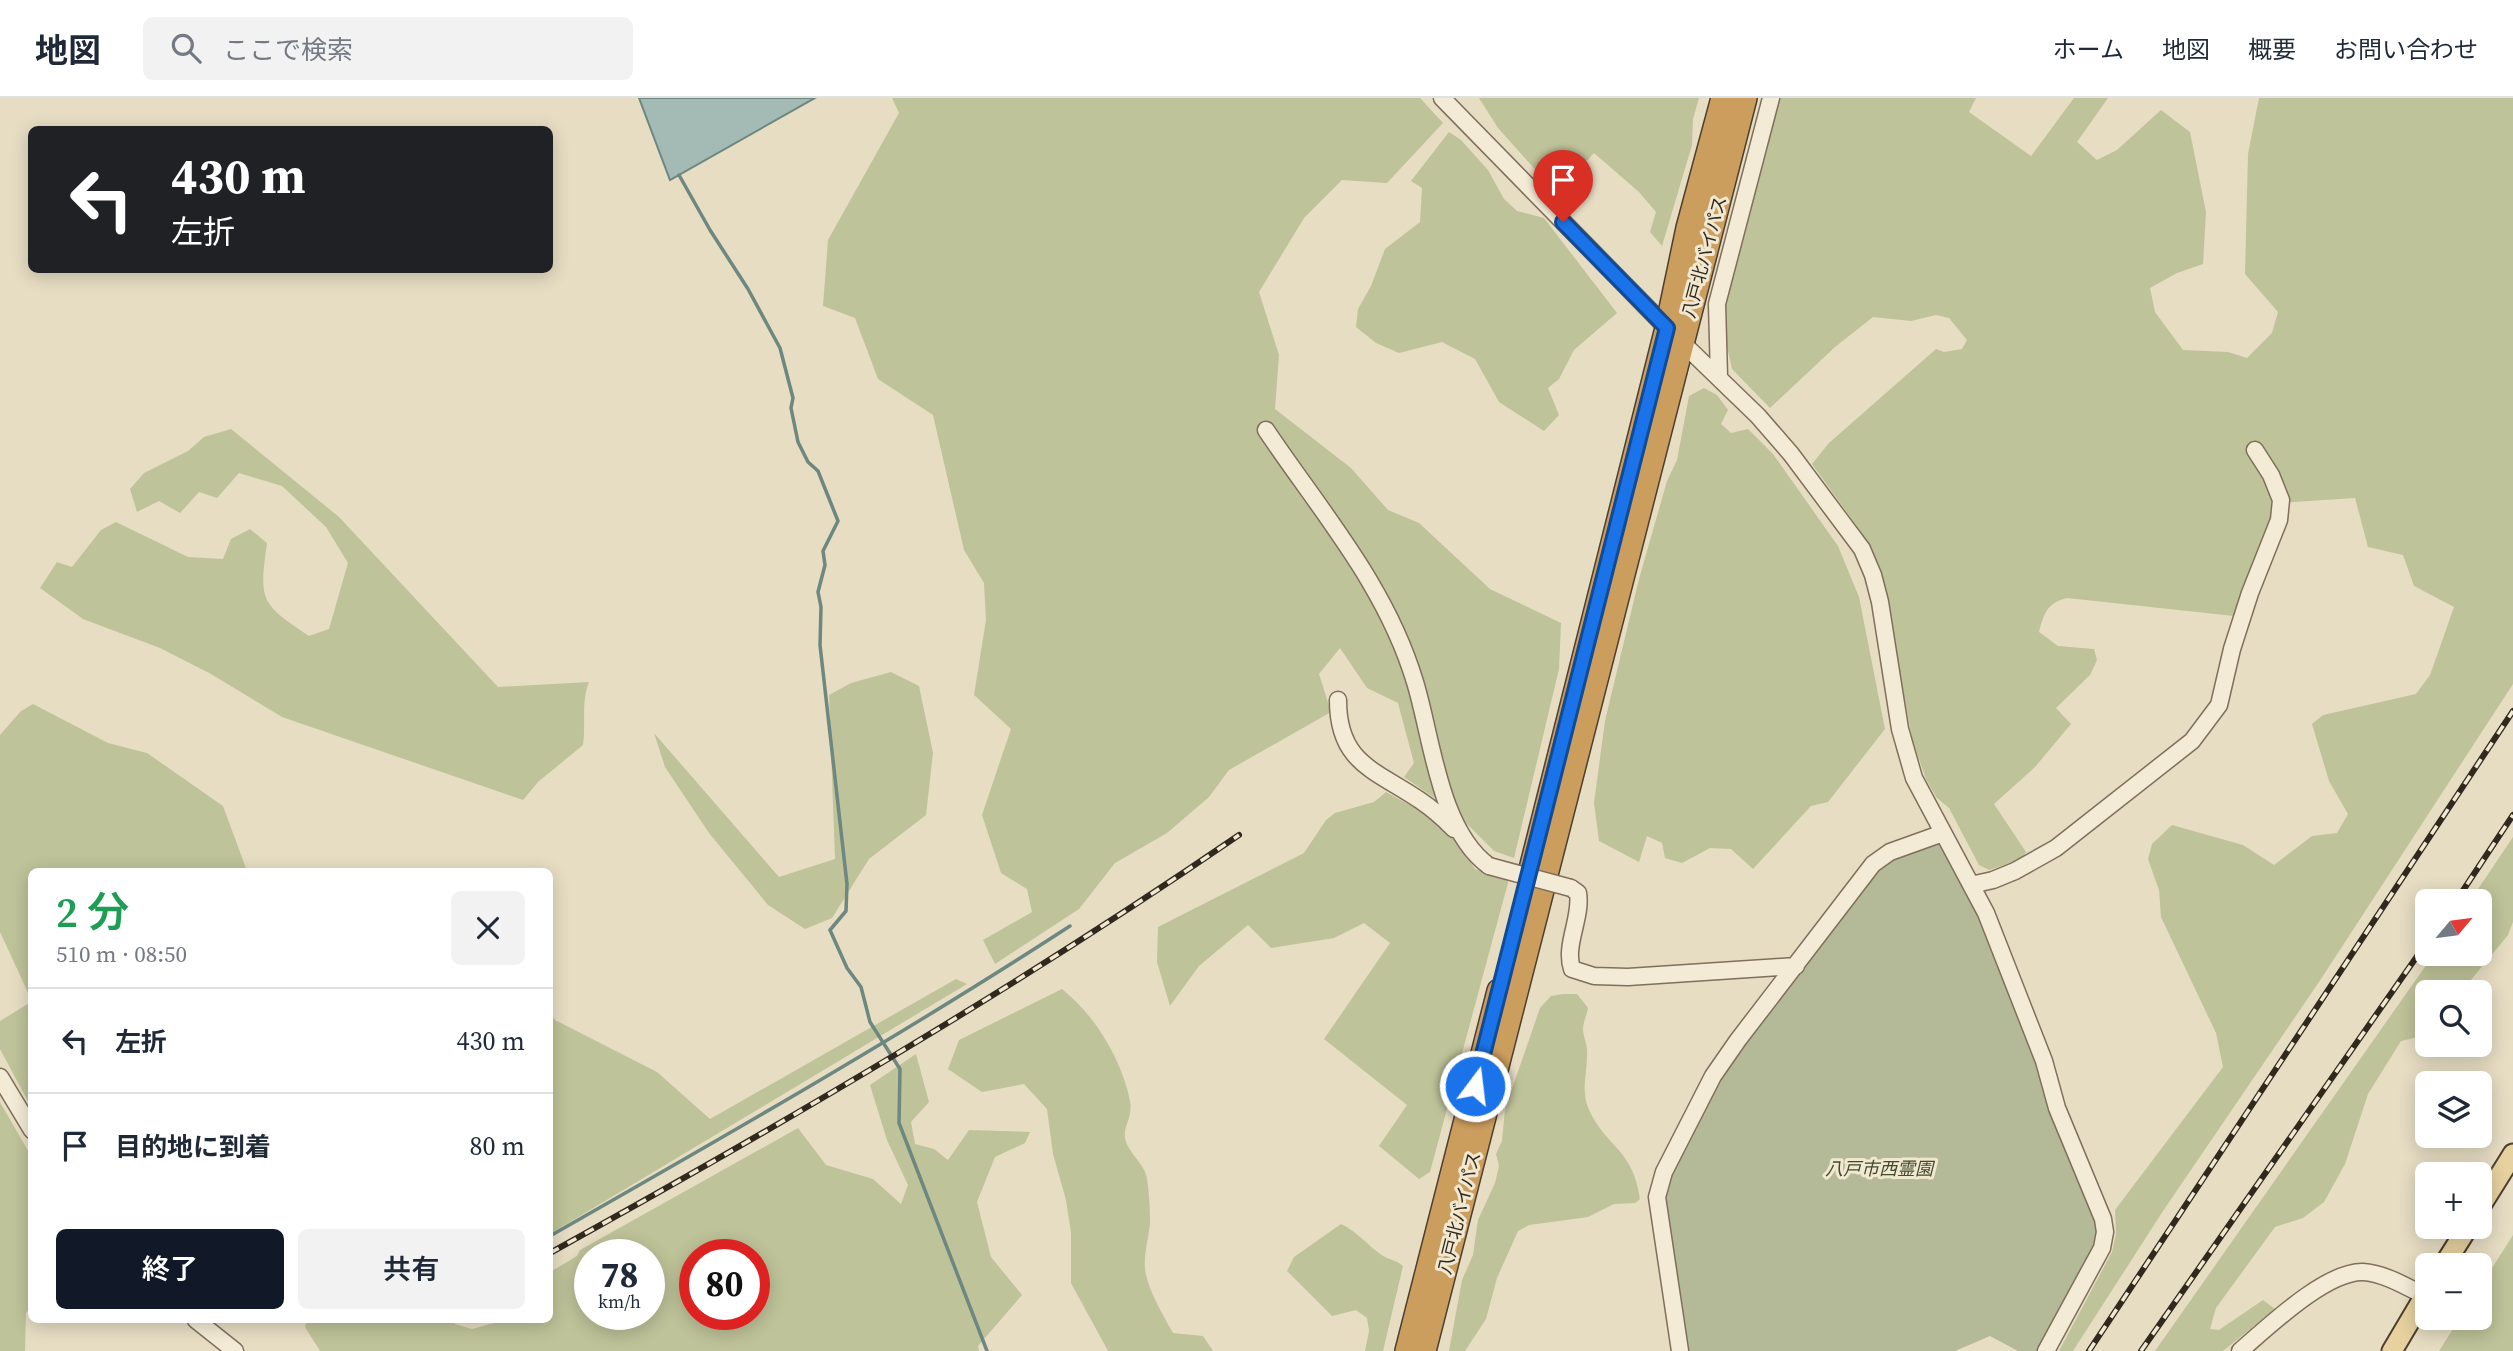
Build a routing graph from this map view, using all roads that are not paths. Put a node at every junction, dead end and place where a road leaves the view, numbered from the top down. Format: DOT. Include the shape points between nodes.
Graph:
graph roads {
  1 [pos="1442,98"];
  2 [pos="1723,98"];
  3 [pos="1745,98"];
  4 [pos="1771,98"];
  5 [pos="1674,335"];
  6 [pos="1718,377"];
  7 [pos="1266,430"];
  8 [pos="2255,450"];
  9 [pos="1338,700"];
  10 [pos="1943,832"];
  11 [pos="1461,835"];
  12 [pos="1971,885"];
  13 [pos="1796,966"];
  14 [pos="0,1077"];
  15 [pos="28,1123"];
  16 [pos="2513,1154"];
  17 [pos="2492,1188"];
  18 [pos="2415,1289"];
  19 [pos="2415,1312"];
  20 [pos="200,1323"];
  21 [pos="235,1351"];
  22 [pos="1407,1351"];
  23 [pos="1424,1351"];
  24 [pos="1680,1351"];
  25 [pos="2046,1351"];
  26 [pos="2240,1351"];
  27 [pos="2392,1351"];
  1 -- 5 [label="street"];
  2 -- 5 [label="highway, 八戸北バイパス" via="1688,228"];
  3 -- 5 [label="highway, 八戸北バイパス"];
  4 -- 6 [label="street" via="1717,304"];
  5 -- 6 [label="street"];
  5 -- 22 [label="highway, 八戸北バイパス"];
  5 -- 23 [label="highway, 八戸北バイパス"];
  6 -- 10 [label="street" via="1783,443 1862,550 1880,601 1905,754"];
  7 -- 11 [label="street" via="1362,566 1391,617"];
  8 -- 12 [label="street" via="2281,500 2279,520 2250,593 2219,705 2192,740 2056,848 2015,871"];
  9 -- 11 [label="street" via="1341,735 1357,757 1422,801"];
  10 -- 12 [label="street"];
  10 -- 13 [label="street" via="1890,852 1873,864"];
  11 -- 13 [label="street, bridge" via="1469,850 1489,866 1578,893 1569,959 1572,969 1581,974 1628,977"];
  12 -- 25 [label="street" via="2035,1037 2105,1232 2102,1248"];
  13 -- 24 [label="street" via="1713,1076 1658,1187"];
  14 -- 15 [label="street"];
  16 -- 17 [label="main road"];
  18 -- 26 [label="street" via="2363,1272 2329,1281"];
  19 -- 27 [label="main road"];
  20 -- 21 [label="street"];
}
